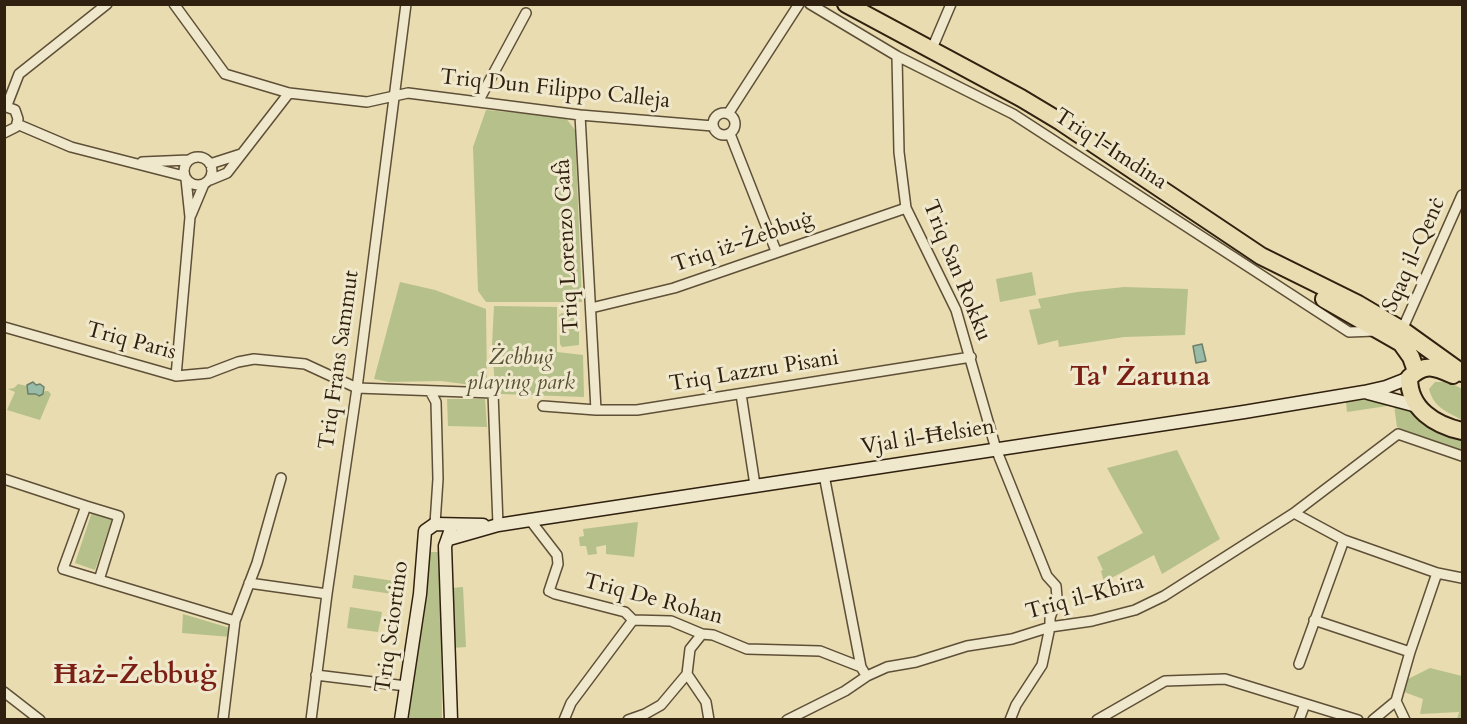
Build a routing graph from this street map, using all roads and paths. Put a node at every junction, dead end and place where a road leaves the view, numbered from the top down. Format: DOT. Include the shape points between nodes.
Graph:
graph roads {
  1 [pos="107,4"];
  2 [pos="174,4"];
  3 [pos="406,4"];
  4 [pos="799,4"];
  5 [pos="810,4"];
  6 [pos="846,4"];
  7 [pos="951,4"];
  8 [pos="526,13"];
  9 [pos="931,51"];
  10 [pos="897,56"];
  11 [pos="289,93"];
  12 [pos="393,96"];
  13 [pos="478,102"];
  14 [pos="6,105"];
  15 [pos="728,114"];
  16 [pos="580,116"];
  17 [pos="18,124"];
  18 [pos="713,126"];
  19 [pos="4,133"];
  20 [pos="730,134"];
  21 [pos="241,154"];
  22 [pos="189,160"];
  23 [pos="134,162"];
  24 [pos="210,164"];
  25 [pos="185,178"];
  26 [pos="207,182"];
  27 [pos="1462,195"];
  28 [pos="906,208"];
  29 [pos="190,217"];
  30 [pos="776,251"];
  31 [pos="1262,256"];
  32 [pos="591,308"];
  33 [pos="4,327"];
  34 [pos="1402,330"];
  35 [pos="1382,331"];
  36 [pos="971,357"];
  37 [pos="1437,368"];
  38 [pos="1462,373"];
  39 [pos="1413,375"];
  40 [pos="176,376"];
  41 [pos="1462,379"];
  42 [pos="357,388"];
  43 [pos="430,391"];
  44 [pos="1364,392"];
  45 [pos="741,394"];
  46 [pos="543,406"];
  47 [pos="1417,406"];
  48 [pos="596,410"];
  49 [pos="1462,431"];
  50 [pos="996,449"];
  51 [pos="1462,456"];
  52 [pos="824,475"];
  53 [pos="281,478"];
  54 [pos="4,479"];
  55 [pos="755,485"];
  56 [pos="86,506"];
  57 [pos="1294,513"];
  58 [pos="530,520"];
  59 [pos="439,524"];
  60 [pos="498,525"];
  61 [pos="425,540"];
  62 [pos="1344,540"];
  63 [pos="447,542"];
  64 [pos="1437,573"];
  65 [pos="1462,578"];
  66 [pos="99,580"];
  67 [pos="249,583"];
  68 [pos="327,594"];
  69 [pos="633,620"];
  70 [pos="1314,620"];
  71 [pos="235,621"];
  72 [pos="1050,627"];
  73 [pos="702,634"];
  74 [pos="1410,652"];
  75 [pos="1299,664"];
  76 [pos="861,667"];
  77 [pos="687,674"];
  78 [pos="316,675"];
  79 [pos="867,676"];
  80 [pos="406,686"];
  81 [pos="4,692"];
  82 [pos="1396,701"];
  83 [pos="1305,704"];
  84 [pos="40,720"];
  85 [pos="223,720"];
  86 [pos="310,720"];
  87 [pos="401,720"];
  88 [pos="451,720"];
  89 [pos="564,720"];
  90 [pos="628,720"];
  91 [pos="709,720"];
  92 [pos="787,720"];
  93 [pos="1010,720"];
  94 [pos="1097,720"];
  95 [pos="1299,720"];
  96 [pos="1358,720"];
  97 [pos="1373,720"];
  98 [pos="1405,720"];
  1 -- 14 [label="street" via="18,74"];
  2 -- 11 [label="street, Triq Dun Filippo Calleja" via="225,74"];
  3 -- 12 [label="street, Triq Frans Sammut"];
  4 -- 15 [label="street"];
  5 -- 10 [label="street, Triq l-Imdina"];
  6 -- 9 [label="highway, Triq l-Imdina"];
  7 -- 9 [label="street"];
  8 -- 13 [label="street"];
  9 -- 31 [label="highway, Triq l-Imdina" via="1061,122"];
  10 -- 28 [label="street, Triq San Rokku" via="899,152"];
  10 -- 35 [label="street, Triq l-Imdina" via="1012,114 1349,332"];
  11 -- 12 [label="street, Triq Dun Filippo Calleja" via="367,102"];
  11 -- 21 [label="street"];
  12 -- 13 [label="street, Triq Dun Filippo Calleja" via="408,93"];
  12 -- 42 [label="street, Triq Frans Sammut"];
  13 -- 16 [label="street, Triq Dun Filippo Calleja"];
  14 -- 17 [label="street" via="17,114"];
  15 -- 18 [label="street" via="718,116"];
  15 -- 20 [label="street" via="735,124"];
  16 -- 18 [label="street, Triq Dun Filippo Calleja"];
  16 -- 32 [label="street, Triq Lorenzo Gafà"];
  17 -- 19 [label="street"];
  17 -- 23 [label="street" via="71,147"];
  18 -- 20 [label="street" via="719,134"];
  20 -- 30 [label="street"];
  21 -- 24 [label="street"];
  21 -- 26 [label="street" via="227,173"];
  22 -- 23 [label="street"];
  22 -- 24 [label="street" via="198,157"];
  22 -- 25 [label="street" via="184,166"];
  23 -- 25 [label="street"];
  24 -- 26 [label="street" via="212,172"];
  25 -- 26 [label="street" via="192,184"];
  25 -- 29 [label="street"];
  26 -- 29 [label="street"];
  27 -- 34 [label="street, Sqaq il-Qenċ"];
  28 -- 30 [label="street, Triq iż-Żebbuġ"];
  28 -- 36 [label="street, Triq San Rokku" via="956,310"];
  29 -- 40 [label="street"];
  30 -- 32 [label="street, Triq iż-Żebbuġ" via="674,288"];
  31 -- 34 [label="highway, Triq l-Imdina"];
  31 -- 35 [label="highway, Triq l-Imdina" via="1283,276"];
  32 -- 48 [label="street, Triq Lorenzo Gafà"];
  33 -- 40 [label="street, Triq Paris"];
  34 -- 37 [label="highway, Triq l-Imdina"];
  34 -- 38 [label="highway, Triq l-Imdina"];
  35 -- 39 [label="highway, Triq l-Imdina" via="1401,343 1411,357"];
  36 -- 45 [label="street, Triq Lazzru Pisani"];
  36 -- 50 [label="street, Triq San Rokku"];
  37 -- 39 [label="highway"];
  37 -- 41 [label="highway, Triq l-Imdina"];
  39 -- 44 [label="street, Vjal il-Ħelsien"];
  39 -- 47 [label="highway, Triq l-Imdina" via="1411,396"];
  40 -- 42 [label="street, Triq Paris" via="209,374 254,359 304,364"];
  42 -- 43 [label="street, Triq Paris"];
  42 -- 68 [label="street, Triq Frans Sammut"];
  43 -- 59 [label="street, Triq Sciortino" via="436,402"];
  43 -- 60 [label="street, Triq Paris" via="493,393"];
  44 -- 47 [label="street, Vjal il-Ħelsien"];
  44 -- 50 [label="street, Vjal il-Ħelsien"];
  45 -- 48 [label="street, Triq Lazzru Pisani" via="637,410"];
  45 -- 55 [label="street"];
  46 -- 48 [label="street, Triq Lazzru Pisani"];
  47 -- 49 [label="highway" via="1440,424"];
  50 -- 52 [label="street, Vjal il-Ħelsien"];
  50 -- 72 [label="street, Triq San Rokku" via="1047,576 1056,586"];
  51 -- 57 [label="street, Triq il-Kbira" via="1398,434"];
  52 -- 55 [label="street, Vjal il-Ħelsien"];
  52 -- 76 [label="street"];
  53 -- 67 [label="street"];
  54 -- 56 [label="street"];
  55 -- 58 [label="street, Vjal il-Ħelsien"];
  56 -- 66 [label="street" via="119,516"];
  56 -- 66 [label="street" via="63,569"];
  57 -- 62 [label="street"];
  57 -- 72 [label="street, Triq il-Kbira" via="1164,596 1135,610"];
  58 -- 60 [label="street, Vjal il-Ħelsien"];
  58 -- 69 [label="street, Triq De Rohan" via="558,555 549,591 625,612"];
  59 -- 60 [label="street, Vjal il-Ħelsien"];
  59 -- 61 [label="street, Triq Sciortino" via="425,531"];
  59 -- 63 [label="street, Triq Sciortino" via="451,533"];
  60 -- 63 [label="street, Vjal il-Ħelsien"];
  61 -- 63 [label="street, Triq Sciortino" via="433,547"];
  61 -- 80 [label="street, Triq Sciortino"];
  62 -- 64 [label="street"];
  62 -- 70 [label="street"];
  63 -- 88 [label="street, Triq Sciortino"];
  64 -- 65 [label="street"];
  64 -- 74 [label="street"];
  66 -- 71 [label="street"];
  67 -- 68 [label="street"];
  67 -- 71 [label="street"];
  68 -- 78 [label="street, Triq Frans Sammut"];
  69 -- 73 [label="street, Triq De Rohan" via="671,621"];
  69 -- 89 [label="street" via="571,703"];
  70 -- 74 [label="street"];
  70 -- 75 [label="street"];
  71 -- 85 [label="street"];
  72 -- 79 [label="street, Triq il-Kbira" via="887,667"];
  72 -- 93 [label="street, Triq San Rokku" via="1042,665"];
  73 -- 76 [label="street, Triq De Rohan" via="747,649 819,651"];
  73 -- 77 [label="street" via="690,649"];
  74 -- 82 [label="street"];
  76 -- 79 [label="street"];
  77 -- 90 [label="street" via="661,705"];
  77 -- 91 [label="street" via="706,702"];
  78 -- 80 [label="street"];
  78 -- 86 [label="street, Triq Frans Sammut"];
  79 -- 92 [label="street, Triq il-Kbira"];
  80 -- 87 [label="street, Triq Sciortino"];
  81 -- 84 [label="street"];
  82 -- 97 [label="street"];
  82 -- 98 [label="street"];
  83 -- 94 [label="street" via="1225,679 1165,681"];
  83 -- 95 [label="street"];
  83 -- 96 [label="street"];
}
